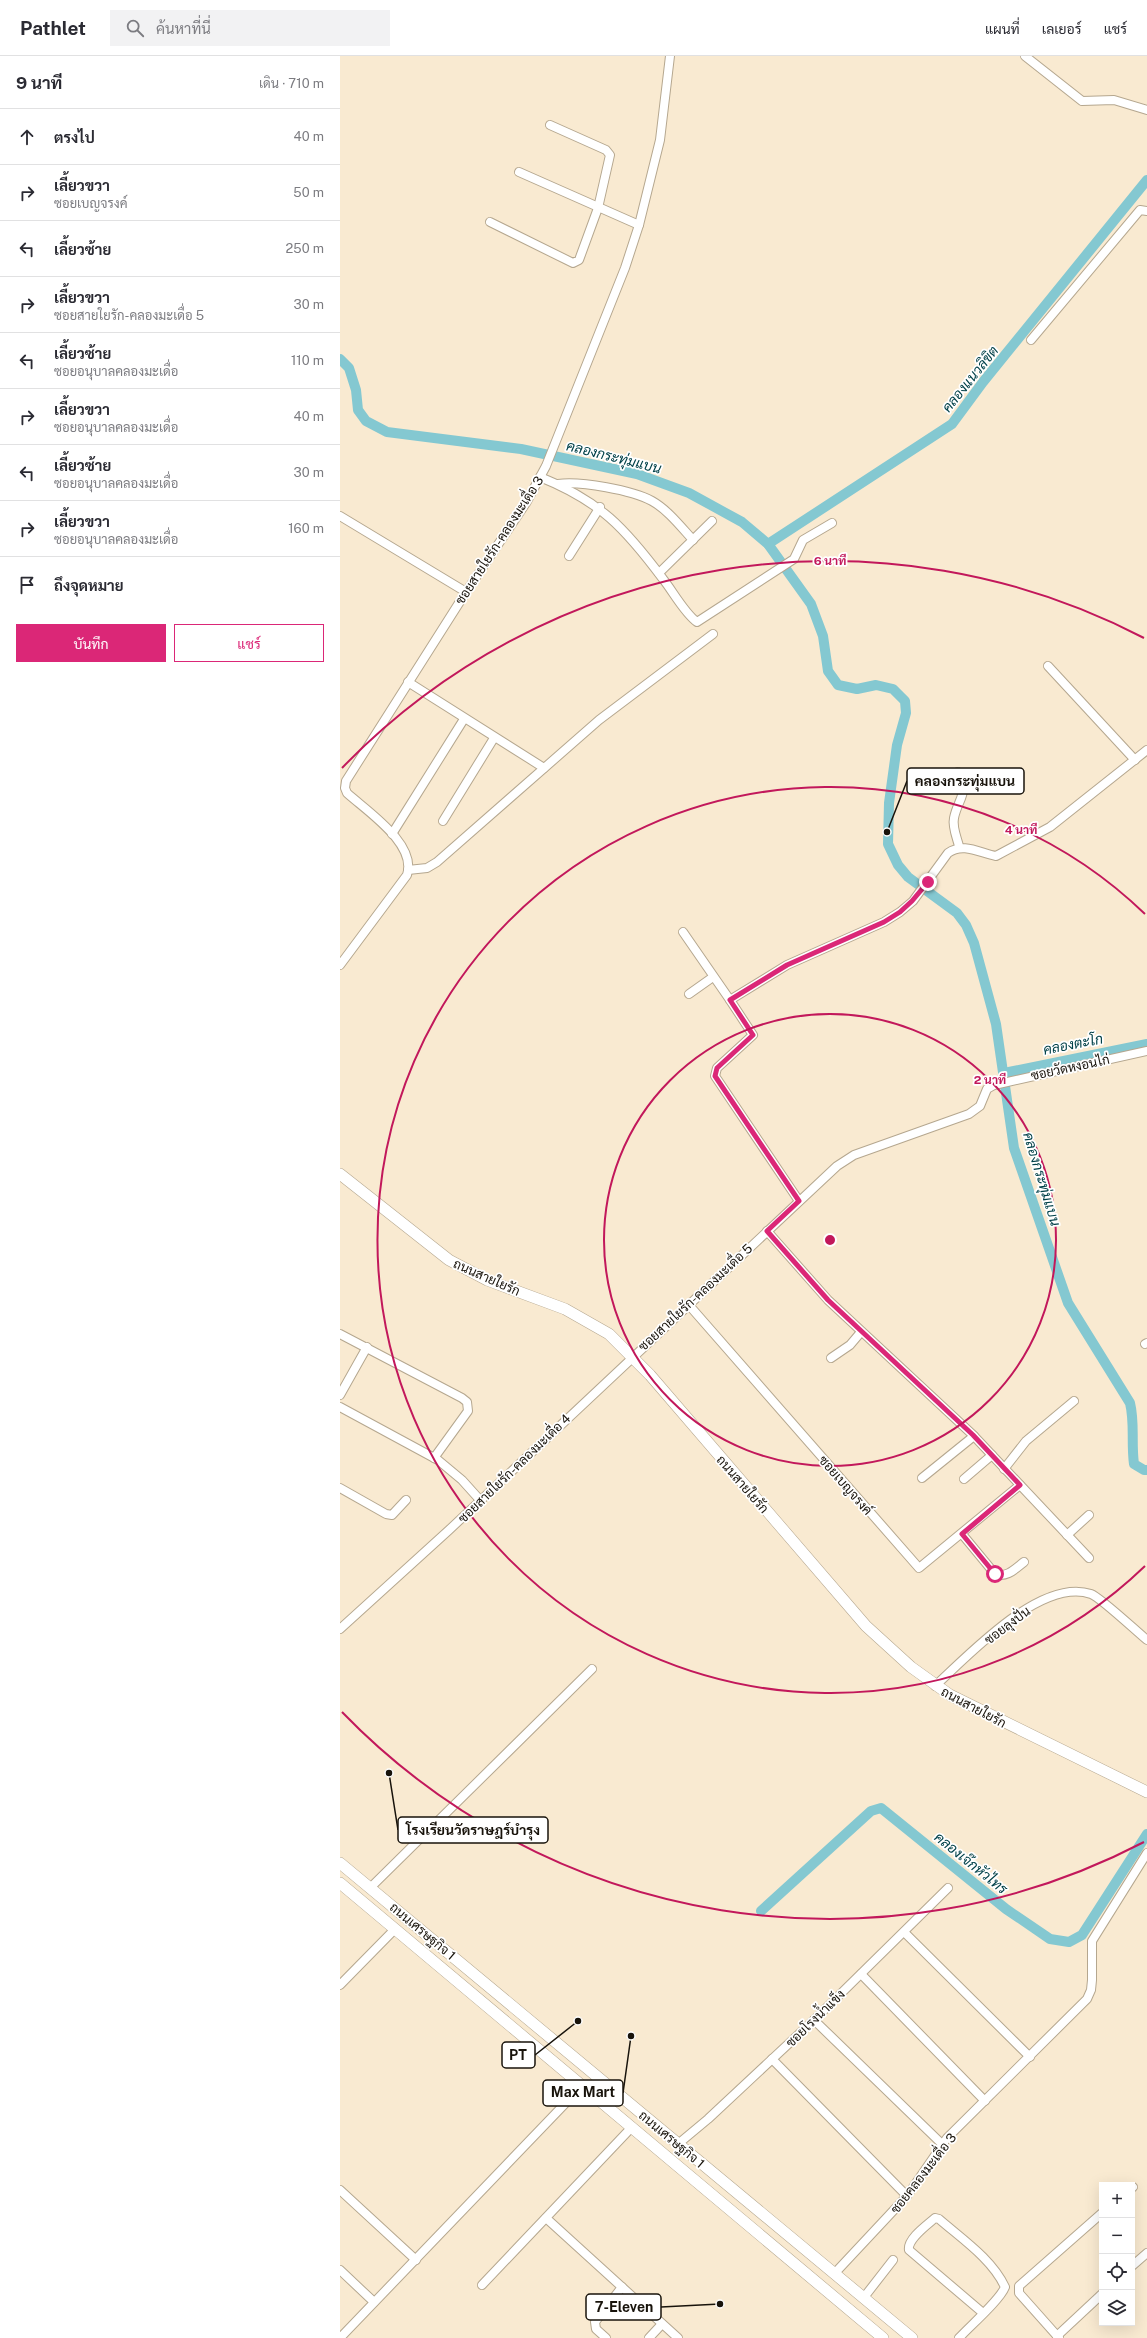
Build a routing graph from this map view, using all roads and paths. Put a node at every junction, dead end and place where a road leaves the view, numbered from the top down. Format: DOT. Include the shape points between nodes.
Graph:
graph roads {
  1 [pos="670,56"];
  2 [pos="1026,56"];
  3 [pos="1147,110"];
  4 [pos="550,125"];
  5 [pos="519,172"];
  6 [pos="598,208"];
  7 [pos="1147,211"];
  8 [pos="490,222"];
  9 [pos="639,225"];
  10 [pos="1032,340"];
  11 [pos="540,477"];
  12 [pos="558,484"];
  13 [pos="600,507"];
  14 [pos="340,516"];
  15 [pos="712,521"];
  16 [pos="832,523"];
  17 [pos="693,540"];
  18 [pos="569,556"];
  19 [pos="659,573"];
  20 [pos="466,592"];
  21 [pos="713,634"];
  22 [pos="1048,666"];
  23 [pos="408,682"];
  24 [pos="464,719"];
  25 [pos="494,738"];
  26 [pos="1147,750"];
  27 [pos="1137,758"];
  28 [pos="1147,760"];
  29 [pos="544,768"];
  30 [pos="958,772"];
  31 [pos="342,787"];
  32 [pos="442,821"];
  33 [pos="392,834"];
  34 [pos="959,846"];
  35 [pos="408,870"];
  36 [pos="683,932"];
  37 [pos="340,965"];
  38 [pos="713,977"];
  39 [pos="689,994"];
  40 [pos="730,1000"];
  41 [pos="1147,1051"];
  42 [pos="994,1085"];
  43 [pos="340,1174"];
  44 [pos="799,1201"];
  45 [pos="767,1231"];
  46 [pos="688,1304"];
  47 [pos="861,1332"];
  48 [pos="340,1334"];
  49 [pos="367,1347"];
  50 [pos="631,1357"];
  51 [pos="831,1358"];
  52 [pos="340,1395"];
  53 [pos="1074,1401"];
  54 [pos="340,1407"];
  55 [pos="974,1436"];
  56 [pos="992,1455"];
  57 [pos="434,1458"];
  58 [pos="1004,1469"];
  59 [pos="922,1478"];
  60 [pos="964,1479"];
  61 [pos="1020,1485"];
  62 [pos="340,1488"];
  63 [pos="406,1500"];
  64 [pos="480,1500"];
  65 [pos="1089,1515"];
  66 [pos="962,1534"];
  67 [pos="1067,1535"];
  68 [pos="1089,1558"];
  69 [pos="1024,1562"];
  70 [pos="340,1629"];
  71 [pos="1147,1640"];
  72 [pos="592,1669"];
  73 [pos="935,1686"];
  74 [pos="1147,1792"];
  75 [pos="1147,1853"];
  76 [pos="340,1863"];
  77 [pos="340,1884"];
  78 [pos="370,1888"];
  79 [pos="948,1888"];
  80 [pos="395,1929"];
  81 [pos="904,1932"];
  82 [pos="861,1974"];
  83 [pos="340,1985"];
  84 [pos="814,2020"];
  85 [pos="1030,2057"];
  86 [pos="772,2059"];
  87 [pos="582,2086"];
  88 [pos="985,2101"];
  89 [pos="632,2127"];
  90 [pos="678,2144"];
  91 [pos="943,2145"];
  92 [pos="340,2190"];
  93 [pos="907,2196"];
  94 [pos="1099,2216"];
  95 [pos="546,2218"];
  96 [pos="1147,2253"];
  97 [pos="416,2260"];
  98 [pos="893,2260"];
  99 [pos="1135,2263"];
  100 [pos="340,2270"];
  101 [pos="834,2274"];
  102 [pos="482,2285"];
  103 [pos="622,2287"];
  104 [pos="865,2296"];
  105 [pos="1099,2297"];
  106 [pos="374,2302"];
  107 [pos="983,2313"];
  108 [pos="662,2324"];
  109 [pos="1058,2337"];
  110 [pos="340,2338"];
  111 [pos="606,2338"];
  112 [pos="649,2338"];
  113 [pos="678,2338"];
  114 [pos="882,2338"];
  115 [pos="912,2338"];
  116 [pos="959,2338"];
  1 -- 9 [label="street, ซอยสายใยรัก-คลองมะเดื่อ 3" via="660,140"];
  2 -- 3 [label="street" via="1082,101 1114,100"];
  4 -- 6 [label="street" via="606,150 610,155"];
  5 -- 6 [label="street"];
  6 -- 8 [label="street" via="579,260 573,263"];
  6 -- 9 [label="street"];
  7 -- 10 [label="street" via="1140,210 1041,326"];
  9 -- 11 [label="street, ซอยสายใยรัก-คลองมะเดื่อ 3" via="622,275"];
  11 -- 12 [label="street"];
  11 -- 20 [label="street, ซอยสายใยรัก-คลองมะเดื่อ 3" via="526,503"];
  12 -- 13 [label="street"];
  12 -- 17 [label="street" via="580,483 609,488 652,501"];
  13 -- 18 [label="street"];
  13 -- 19 [label="street" via="629,535"];
  14 -- 20 [label="street"];
  15 -- 17 [label="street"];
  16 -- 19 [label="street" via="803,540 794,559 697,622"];
  17 -- 19 [label="street"];
  20 -- 23 [label="street, ซอยสายใยรัก-คลองมะเดื่อ 3"];
  21 -- 29 [label="street" via="599,720"];
  22 -- 27 [label="street"];
  23 -- 24 [label="street"];
  23 -- 31 [label="street, ซอยสายใยรัก-คลองมะเดื่อ 3"];
  24 -- 25 [label="street"];
  24 -- 33 [label="street"];
  25 -- 29 [label="street"];
  25 -- 32 [label="street"];
  26 -- 27 [label="street"];
  27 -- 28 [label="street"];
  27 -- 34 [label="street" via="1050,827 1012,849 996,856"];
  29 -- 35 [label="street" via="437,862 427,868"];
  30 -- 34 [label="street" via="963,782 964,796 954,818"];
  31 -- 33 [label="street, ซอยสายใยรัก-คลองมะเดื่อ 3"];
  33 -- 35 [label="street, ซอยสายใยรัก-คลองมะเดื่อ 3" via="405,850 409,863"];
  34 -- 40 [label="street" via="948,853 912,901 884,922 787,965"];
  35 -- 37 [label="street" via="407,875"];
  36 -- 38 [label="street"];
  38 -- 39 [label="street"];
  38 -- 40 [label="street"];
  40 -- 44 [label="street" via="753,1035 717,1068 715,1076"];
  41 -- 42 [label="street, ซอยวัดหงอนไก่"];
  42 -- 44 [label="street, ซอยสายใยรัก-คลองมะเดื่อ 5" via="987,1089 980,1106 969,1114 854,1155 837,1166"];
  43 -- 50 [label="main road, ถนนสายใยรัก" via="449,1260 487,1280 565,1309 590,1322 608,1334"];
  44 -- 45 [label="street, ซอยสายใยรัก-คลองมะเดื่อ 5"];
  45 -- 46 [label="street, ซอยสายใยรัก-คลองมะเดื่อ 5"];
  45 -- 47 [label="street"];
  46 -- 50 [label="street, ซอยสายใยรัก-คลองมะเดื่อ 5"];
  46 -- 66 [label="street, ซอยเบญจรงค์" via="917,1566 922,1567"];
  47 -- 51 [label="street" via="850,1345"];
  47 -- 55 [label="street"];
  48 -- 49 [label="street"];
  49 -- 52 [label="street"];
  49 -- 57 [label="street" via="467,1402 468,1411"];
  50 -- 64 [label="street, ซอยสายใยรัก-คลองมะเดื่อ 4"];
  50 -- 73 [label="main road, ถนนสายใยรัก" via="650,1375 866,1626"];
  53 -- 58 [label="street" via="1026,1441"];
  54 -- 57 [label="street"];
  55 -- 56 [label="street"];
  55 -- 59 [label="street"];
  56 -- 58 [label="street"];
  56 -- 60 [label="street"];
  57 -- 64 [label="street" via="462,1480"];
  58 -- 61 [label="street"];
  61 -- 66 [label="street, ซอยเบญจรงค์"];
  61 -- 67 [label="street"];
  62 -- 63 [label="street" via="386,1514 392,1515"];
  64 -- 70 [label="street, ซอยสายใยรัก-คลองมะเดื่อ 4"];
  65 -- 67 [label="street"];
  66 -- 69 [label="street" via="995,1574 1008,1574"];
  67 -- 68 [label="street"];
  71 -- 73 [label="street, ซอยลุงปั่น" via="1092,1594 1062,1592 1025,1608 996,1630"];
  72 -- 78 [label="street"];
  73 -- 74 [label="main road, ถนนสายใยรัก" via="971,1707"];
  75 -- 85 [label="street, ซอยคลองมะเดื่อ 3" via="1092,1941 1092,1980 1087,1999"];
  76 -- 78 [label="main road, ถนนเศรษฐกิจ 1"];
  77 -- 80 [label="main road, ถนนเศรษฐกิจ 1"];
  78 -- 90 [label="main road, ถนนเศรษฐกิจ 1"];
  79 -- 81 [label="street, ซอยโรงน้ำแข็ง"];
  80 -- 83 [label="street"];
  80 -- 87 [label="main road, ถนนเศรษฐกิจ 1"];
  81 -- 82 [label="street, ซอยโรงน้ำแข็ง"];
  81 -- 85 [label="street"];
  82 -- 84 [label="street, ซอยโรงน้ำแข็ง"];
  82 -- 88 [label="street"];
  84 -- 86 [label="street, ซอยโรงน้ำแข็ง"];
  84 -- 91 [label="street"];
  85 -- 88 [label="street, ซอยคลองมะเดื่อ 3"];
  86 -- 90 [label="street, ซอยโรงน้ำแข็ง"];
  86 -- 93 [label="street"];
  87 -- 89 [label="main road, ถนนเศรษฐกิจ 1"];
  87 -- 97 [label="street"];
  88 -- 91 [label="street, ซอยคลองมะเดื่อ 3"];
  89 -- 95 [label="street"];
  89 -- 114 [label="main road, ถนนเศรษฐกิจ 1"];
  90 -- 101 [label="main road, ถนนเศรษฐกิจ 1"];
  91 -- 93 [label="street, ซอยคลองมะเดื่อ 3"];
  92 -- 97 [label="street"];
  93 -- 101 [label="street, ซอยคลองมะเดื่อ 3"];
  94 -- 109 [label="street" via="1019,2286 1019,2293"];
  95 -- 102 [label="street"];
  95 -- 103 [label="street"];
  96 -- 99 [label="street"];
  97 -- 106 [label="street"];
  98 -- 104 [label="street"];
  100 -- 106 [label="street"];
  101 -- 104 [label="main road, ถนนเศรษฐกิจ 1"];
  103 -- 108 [label="street"];
  103 -- 111 [label="street" via="595,2322 596,2329"];
  104 -- 115 [label="main road, ถนนเศรษฐกิจ 1"];
  105 -- 109 [label="street"];
  106 -- 110 [label="street"];
  107 -- 107 [label="street" via="909,2250 916,2235 935,2218 975,2251 1004,2284 1005,2288"];
  107 -- 116 [label="street"];
  108 -- 112 [label="street"];
  108 -- 113 [label="street"];
}
